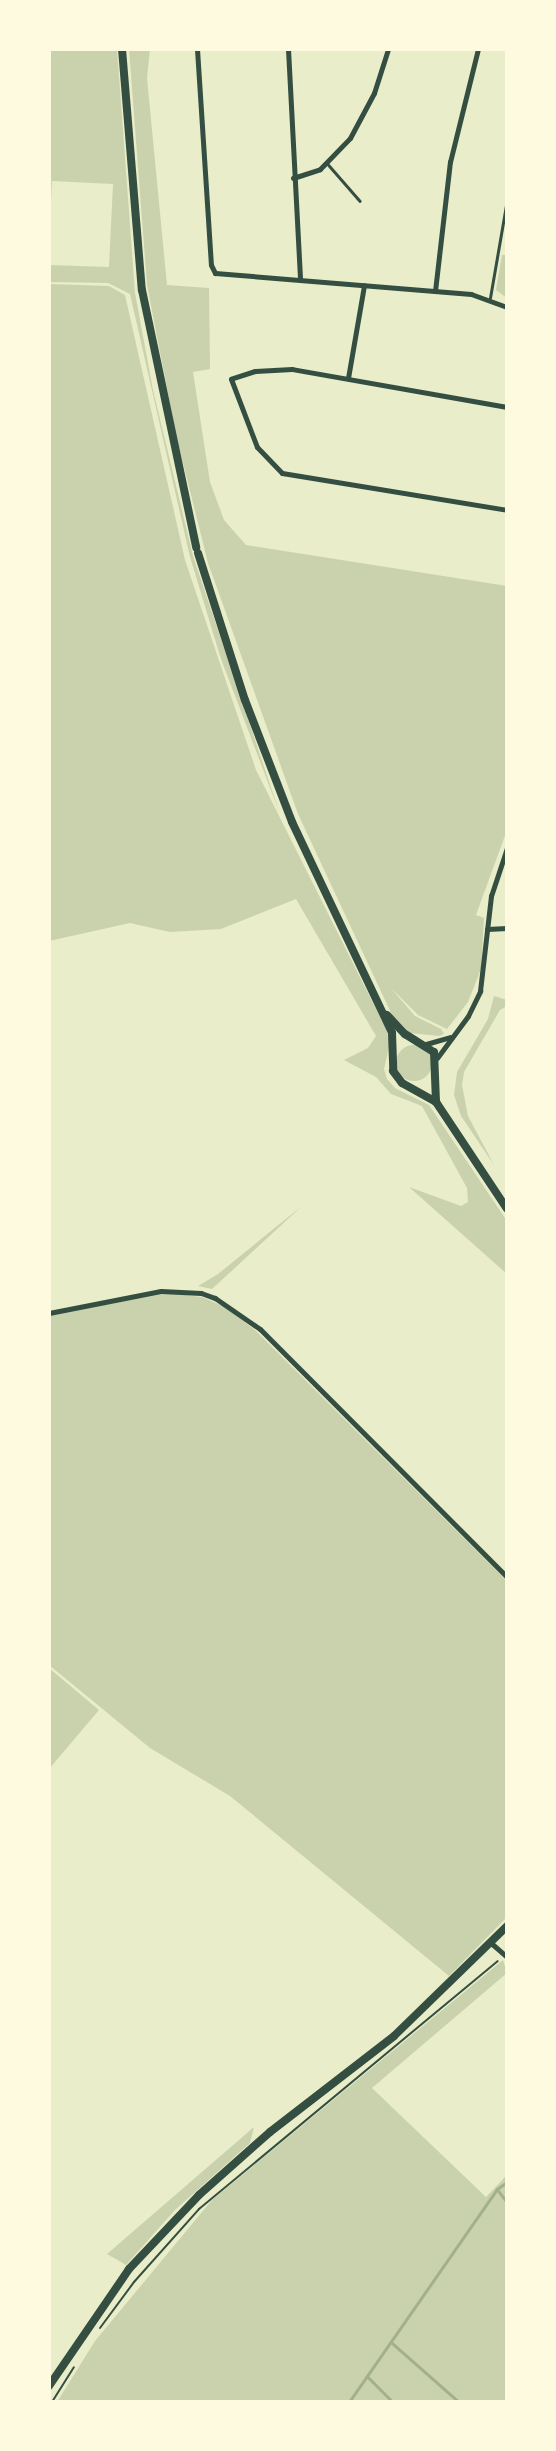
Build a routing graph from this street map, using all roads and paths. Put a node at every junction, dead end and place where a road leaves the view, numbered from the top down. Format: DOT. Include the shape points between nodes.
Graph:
graph roads {
  1 [pos="122,49"];
  2 [pos="197,49"];
  3 [pos="288,49"];
  4 [pos="388,49"];
  5 [pos="478,49"];
  6 [pos="327,163"];
  7 [pos="293,178"];
  8 [pos="507,200"];
  9 [pos="360,201"];
  10 [pos="300,279"];
  11 [pos="364,285"];
  12 [pos="435,291"];
  13 [pos="490,298"];
  14 [pos="507,307"];
  15 [pos="348,378"];
  16 [pos="507,407"];
  17 [pos="507,510"];
  18 [pos="507,848"];
  19 [pos="507,928"];
  20 [pos="487,929"];
  21 [pos="381,1007"];
  22 [pos="453,1035"];
  23 [pos="415,1040"];
  24 [pos="426,1044"];
  25 [pos="395,1051"];
  26 [pos="437,1058"];
  27 [pos="435,1074"];
  28 [pos="411,1086"];
  29 [pos="436,1102"];
  30 [pos="507,1209"];
  31 [pos="49,1313"];
  32 [pos="507,1577"];
  33 [pos="507,1926"];
  34 [pos="491,1943"];
  35 [pos="506,1956"];
  36 [pos="97,2333"];
  37 [pos="76,2363"];
  38 [pos="49,2386"];
  39 [pos="52,2402"];
  1 -- 21 [label="main road" via="142,290 197,550 282,797"];
  2 -- 10 [label="street" via="212,270 226,275"];
  3 -- 7 [label="street"];
  4 -- 6 [label="street" via="362,117"];
  5 -- 12 [label="street" via="450,162"];
  6 -- 7 [label="street" via="312,174"];
  6 -- 9 [label="lane"];
  7 -- 10 [label="street"];
  8 -- 13 [label="lane"];
  10 -- 11 [label="street"];
  11 -- 12 [label="street"];
  11 -- 15 [label="street"];
  12 -- 13 [label="street"];
  13 -- 14 [label="street"];
  15 -- 16 [label="street"];
  15 -- 17 [label="street" via="281,368 231,379 245,422 275,469 291,476"];
  18 -- 20 [label="street" via="491,895"];
  19 -- 20 [label="street"];
  20 -- 22 [label="street" via="480,991"];
  21 -- 23 [label="main road"];
  21 -- 25 [label="main road"];
  22 -- 24 [label="street"];
  22 -- 26 [label="street"];
  23 -- 24 [label="main road"];
  23 -- 25 [label="main road"];
  24 -- 26 [label="main road"];
  25 -- 28 [label="main road" via="393,1071"];
  26 -- 27 [label="main road"];
  27 -- 28 [label="main road" via="425,1084"];
  27 -- 29 [label="main road"];
  28 -- 29 [label="main road"];
  29 -- 30 [label="main road"];
  31 -- 32 [label="street" via="161,1291 215,1298 260,1329"];
  33 -- 34 [label="main road"];
  34 -- 35 [label="street"];
  34 -- 38 [label="main road" via="394,2036 270,2132 199,2195 129,2269"];
  35 -- 36 [label="path" via="199,2209 134,2281"];
  37 -- 39 [label="path"];
}
